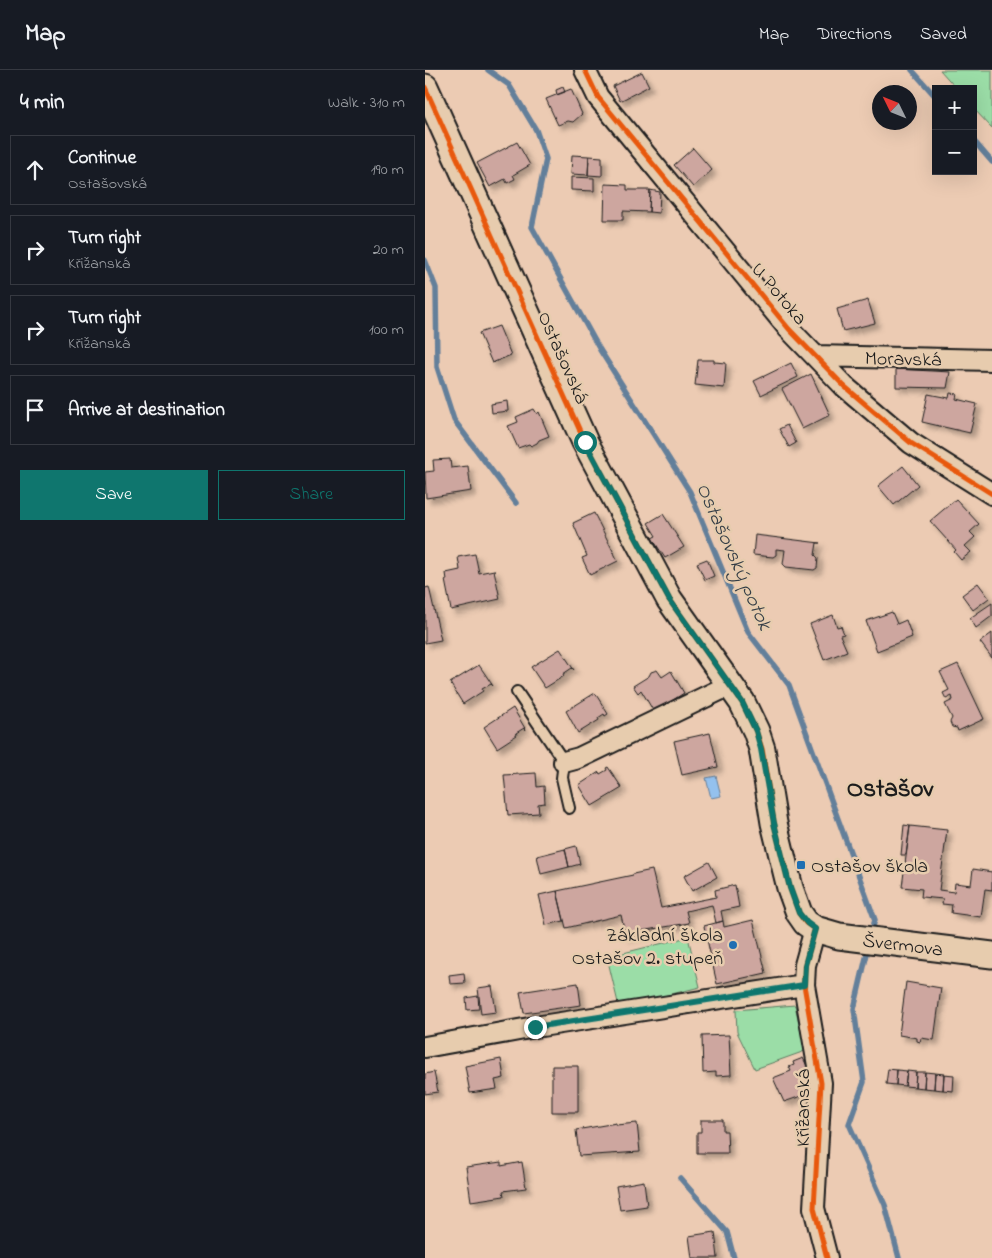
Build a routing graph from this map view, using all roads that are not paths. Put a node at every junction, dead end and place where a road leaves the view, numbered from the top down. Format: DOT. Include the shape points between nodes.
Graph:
graph roads {
  1 [pos="585,70"];
  2 [pos="425,87"];
  3 [pos="815,356"];
  4 [pos="992,360"];
  5 [pos="992,494"];
  6 [pos="730,684"];
  7 [pos="517,692"];
  8 [pos="564,762"];
  9 [pos="569,808"];
  10 [pos="798,906"];
  11 [pos="992,955"];
  12 [pos="804,985"];
  13 [pos="425,1046"];
  14 [pos="827,1258"];
  1 -- 3 [label="street, U Potoka" via="598,97 789,329"];
  2 -- 6 [label="street, Ostašovská" via="585,442 669,599"];
  3 -- 4 [label="street, Moravská"];
  3 -- 5 [label="street, U Potoka" via="844,386 911,443"];
  6 -- 8 [label="street" via="579,758"];
  6 -- 10 [label="street, Ostašovská" via="756,731 774,823 790,888"];
  7 -- 8 [label="lane"];
  8 -- 9 [label="lane" via="562,778"];
  10 -- 11 [label="street, Švermova" via="839,936"];
  10 -- 12 [label="street, Křižanská" via="805,965"];
  12 -- 13 [label="street"];
  12 -- 14 [label="street, Křižanská" via="821,1084 814,1208"];
}
